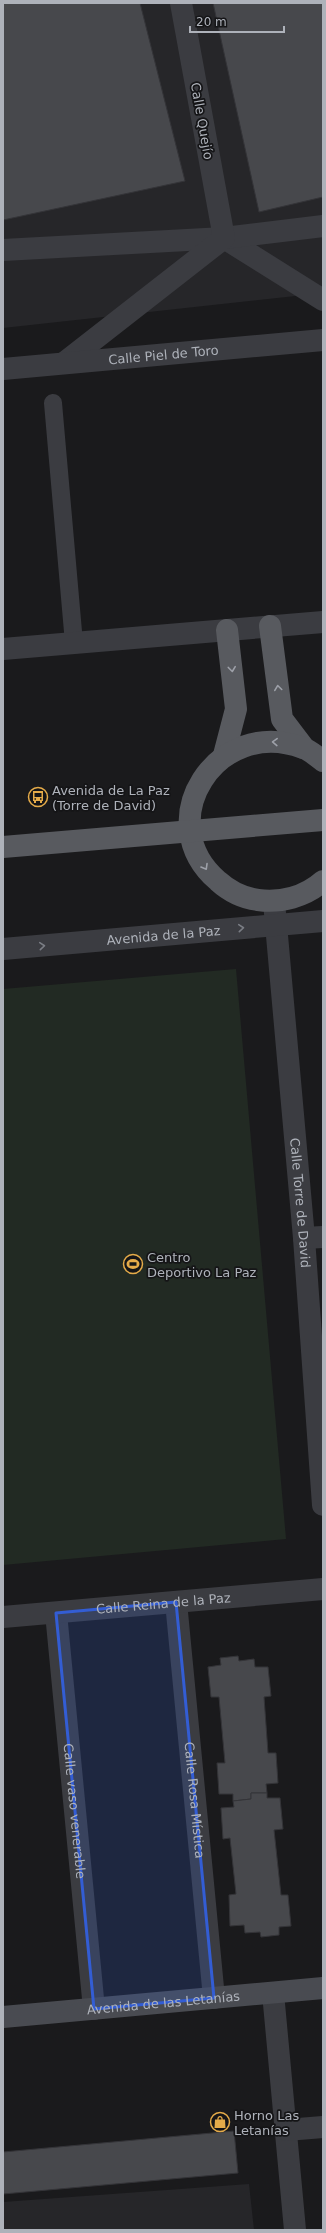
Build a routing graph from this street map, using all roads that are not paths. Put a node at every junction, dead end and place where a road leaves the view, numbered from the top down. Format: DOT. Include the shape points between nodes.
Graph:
graph roads {
  1 [pos="181,3"];
  2 [pos="323,226"];
  3 [pos="224,238"];
  4 [pos="3,250"];
  5 [pos="323,300"];
  6 [pos="323,340"];
  7 [pos="64,363"];
  8 [pos="3,369"];
  9 [pos="53,403"];
  10 [pos="323,622"];
  11 [pos="270,626"];
  12 [pos="227,630"];
  13 [pos="74,643"];
  14 [pos="3,649"];
  15 [pos="304,748"];
  16 [pos="224,755"];
  17 [pos="323,761"];
  18 [pos="323,820"];
  19 [pos="190,831"];
  20 [pos="3,847"];
  21 [pos="323,881"];
  22 [pos="274,902"];
  23 [pos="323,921"];
  24 [pos="276,925"];
  25 [pos="3,949"];
  26 [pos="313,1237"];
  27 [pos="323,1505"];
  28 [pos="323,1589"];
  29 [pos="176,1602"];
  30 [pos="56,1613"];
  31 [pos="3,1617"];
  32 [pos="323,1988"];
  33 [pos="273,1993"];
  34 [pos="214,1998"];
  35 [pos="94,2009"];
  36 [pos="3,2017"];
  37 [pos="323,2127"];
  38 [pos="286,2130"];
  39 [pos="295,2230"];
  1 -- 3 [label="street, Calle Quejío"];
  2 -- 3 [label="street"];
  3 -- 4 [label="street"];
  3 -- 5 [label="street"];
  3 -- 7 [label="street"];
  6 -- 7 [label="street, Calle Piel de Toro"];
  7 -- 8 [label="street, Calle Piel de Toro"];
  9 -- 13 [label="lane"];
  10 -- 11 [label="street"];
  11 -- 12 [label="street"];
  15 -- 11 [label="main road, one-way" via="282,719"];
  12 -- 13 [label="street"];
  12 -- 16 [label="main road, one-way" via="236,709"];
  13 -- 14 [label="street"];
  15 -- 16 [label="main road, one-way" via="277,741 250,744"];
  15 -- 17 [label="main road"];
  16 -- 19 [label="main road" via="205,775 192,800"];
  18 -- 19 [label="main road"];
  19 -- 20 [label="main road"];
  19 -- 22 [label="main road, one-way" via="196,852 208,873 227,889 249,899"];
  21 -- 22 [label="main road" via="299,896"];
  22 -- 24 [label="street, Calle Torre de David"];
  23 -- 24 [label="street, Avenida de la Paz"];
  25 -- 24 [label="street, Avenida de la Paz, one-way"];
  24 -- 26 [label="street, Calle Torre de David"];
  26 -- 27 [label="street, Calle Torre de David"];
  28 -- 29 [label="street, Calle Reina de la Paz"];
  29 -- 30 [label="street, Calle Reina de la Paz"];
  29 -- 34 [label="street, Calle Rosa Mística"];
  30 -- 31 [label="street, Calle Reina de la Paz"];
  30 -- 35 [label="street, Calle vaso venerable"];
  32 -- 33 [label="street, Avenida de las Letanías"];
  33 -- 34 [label="street, Avenida de las Letanías"];
  33 -- 38 [label="street"];
  34 -- 35 [label="street, Avenida de las Letanías"];
  35 -- 36 [label="street, Avenida de las Letanías"];
  37 -- 38 [label="street"];
  38 -- 39 [label="street"];
}
